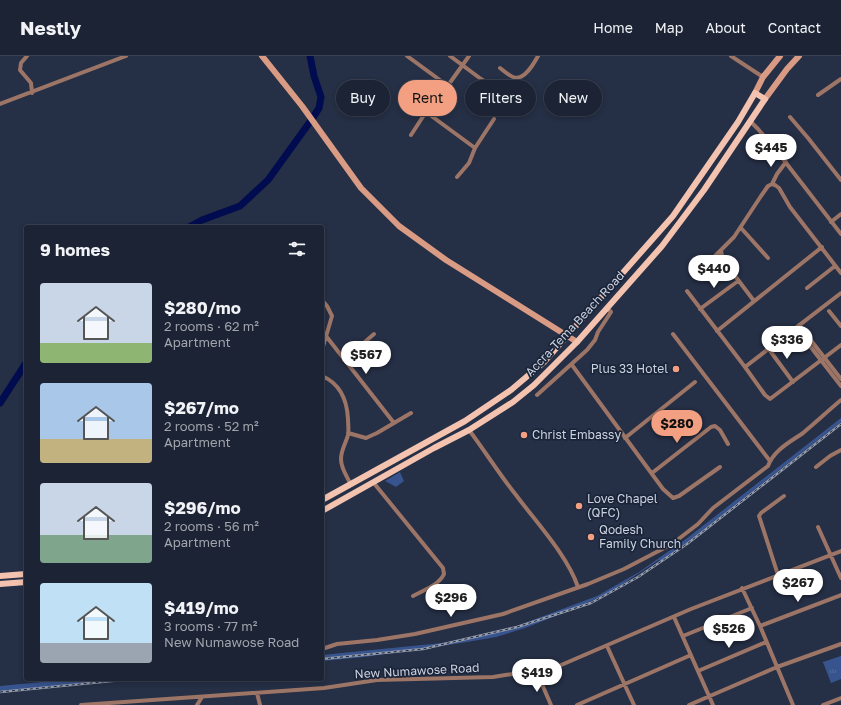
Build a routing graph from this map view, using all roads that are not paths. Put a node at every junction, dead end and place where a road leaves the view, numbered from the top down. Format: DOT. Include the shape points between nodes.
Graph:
graph roads {
  1 [pos="27,56"];
  2 [pos="126,56"];
  3 [pos="262,56"];
  4 [pos="407,56"];
  5 [pos="450,56"];
  6 [pos="469,56"];
  7 [pos="538,56"];
  8 [pos="731,56"];
  9 [pos="780,56"];
  10 [pos="799,56"];
  11 [pos="463,65"];
  12 [pos="500,68"];
  13 [pos="763,78"];
  14 [pos="841,79"];
  15 [pos="440,80"];
  16 [pos="452,80"];
  17 [pos="483,80"];
  18 [pos="755,92"];
  19 [pos="32,93"];
  20 [pos="818,95"];
  21 [pos="765,99"];
  22 [pos="0,104"];
  23 [pos="423,116"];
  24 [pos="431,116"];
  25 [pos="790,117"];
  26 [pos="494,120"];
  27 [pos="750,121"];
  28 [pos="411,135"];
  29 [pos="475,148"];
  30 [pos="786,162"];
  31 [pos="457,176"];
  32 [pos="841,180"];
  33 [pos="772,184"];
  34 [pos="841,214"];
  35 [pos="831,222"];
  36 [pos="741,228"];
  37 [pos="841,234"];
  38 [pos="822,247"];
  39 [pos="721,251"];
  40 [pos="768,258"];
  41 [pos="709,262"];
  42 [pos="835,266"];
  43 [pos="841,273"];
  44 [pos="738,281"];
  45 [pos="807,288"];
  46 [pos="687,291"];
  47 [pos="841,293"];
  48 [pos="754,301"];
  49 [pos="324,302"];
  50 [pos="607,308"];
  51 [pos="700,309"];
  52 [pos="829,311"];
  53 [pos="798,326"];
  54 [pos="841,326"];
  55 [pos="717,331"];
  56 [pos="374,334"];
  57 [pos="673,334"];
  58 [pos="324,336"];
  59 [pos="568,336"];
  60 [pos="577,342"];
  61 [pos="841,345"];
  62 [pos="768,348"];
  63 [pos="823,359"];
  64 [pos="344,360"];
  65 [pos="572,365"];
  66 [pos="745,367"];
  67 [pos="324,377"];
  68 [pos="841,379"];
  69 [pos="695,382"];
  70 [pos="793,382"];
  71 [pos="841,386"];
  72 [pos="537,395"];
  73 [pos="841,400"];
  74 [pos="411,413"];
  75 [pos="394,422"];
  76 [pos="465,422"];
  77 [pos="469,430"];
  78 [pos="348,433"];
  79 [pos="625,438"];
  80 [pos="728,444"];
  81 [pos="841,450"];
  82 [pos="770,461"];
  83 [pos="720,467"];
  84 [pos="816,467"];
  85 [pos="652,473"];
  86 [pos="373,482"];
  87 [pos="352,485"];
  88 [pos="784,496"];
  89 [pos="324,499"];
  90 [pos="324,510"];
  91 [pos="818,527"];
  92 [pos="841,551"];
  93 [pos="830,555"];
  94 [pos="24,574"];
  95 [pos="778,575"];
  96 [pos="0,576"];
  97 [pos="841,578"];
  98 [pos="24,582"];
  99 [pos="0,584"];
  100 [pos="578,587"];
  101 [pos="742,588"];
  102 [pos="841,595"];
  103 [pos="413,596"];
  104 [pos="752,608"];
  105 [pos="674,617"];
  106 [pos="760,626"];
  107 [pos="683,636"];
  108 [pos="766,642"];
  109 [pos="841,644"];
  110 [pos="607,646"];
  111 [pos="325,648"];
  112 [pos="691,655"];
  113 [pos="777,667"];
  114 [pos="698,672"];
  115 [pos="538,675"];
  116 [pos="624,684"];
  117 [pos="257,693"];
  118 [pos="202,697"];
  119 [pos="709,697"];
  120 [pos="841,698"];
  121 [pos="551,704"];
  122 [pos="81,705"];
  123 [pos="197,705"];
  124 [pos="260,705"];
  125 [pos="545,705"];
  126 [pos="577,705"];
  127 [pos="634,705"];
  128 [pos="689,705"];
  129 [pos="713,705"];
  130 [pos="793,705"];
  131 [pos="823,705"];
  1 -- 19 [label="street" via="21,63 20,70 30,83"];
  2 -- 19 [label="street"];
  3 -- 59 [label="street" via="361,188 399,226 446,260"];
  4 -- 15 [label="street"];
  5 -- 11 [label="street"];
  6 -- 11 [label="street"];
  7 -- 12 [label="street" via="527,72 516,78"];
  8 -- 13 [label="street"];
  9 -- 13 [label="street"];
  10 -- 21 [label="street"];
  11 -- 16 [label="street"];
  11 -- 17 [label="street"];
  13 -- 18 [label="street"];
  14 -- 20 [label="street"];
  18 -- 21 [label="main road"];
  18 -- 59 [label="main road, Accra-Tema Beach Road" via="738,122 673,216"];
  19 -- 22 [label="street"];
  21 -- 27 [label="main road, Accra-Tema Beach Road"];
  23 -- 28 [label="street"];
  24 -- 29 [label="street"];
  25 -- 32 [label="street"];
  26 -- 29 [label="street"];
  27 -- 30 [label="street"];
  27 -- 50 [label="main road, Accra-Tema Beach Road" via="704,190 662,246"];
  29 -- 31 [label="street" via="469,163"];
  30 -- 33 [label="street"];
  30 -- 35 [label="street"];
  33 -- 36 [label="street" via="764,191"];
  33 -- 38 [label="street" via="779,188 790,207"];
  34 -- 35 [label="street"];
  35 -- 37 [label="street"];
  36 -- 39 [label="street"];
  36 -- 40 [label="street"];
  38 -- 42 [label="street"];
  38 -- 48 [label="street"];
  39 -- 41 [label="street"];
  39 -- 44 [label="street" via="723,260"];
  42 -- 43 [label="street"];
  42 -- 45 [label="street"];
  44 -- 48 [label="street"];
  44 -- 51 [label="street"];
  46 -- 51 [label="street"];
  47 -- 53 [label="street"];
  48 -- 55 [label="street"];
  49 -- 58 [label="street" via="332,316"];
  50 -- 60 [label="main road, Accra-Tema Beach Road"];
  50 -- 65 [label="street" via="611,312 598,332 596,340"];
  51 -- 55 [label="street"];
  52 -- 54 [label="street"];
  53 -- 62 [label="street"];
  53 -- 63 [label="street"];
  55 -- 66 [label="street"];
  56 -- 64 [label="street"];
  57 -- 82 [label="street"];
  58 -- 64 [label="street"];
  59 -- 60 [label="street"];
  59 -- 76 [label="main road, Accra-Tema Beach Road" via="528,376"];
  60 -- 77 [label="main road, Accra-Tema Beach Road" via="514,402"];
  61 -- 63 [label="street"];
  62 -- 66 [label="street"];
  62 -- 70 [label="street"];
  63 -- 68 [label="street"];
  63 -- 70 [label="street"];
  63 -- 71 [label="street"];
  64 -- 75 [label="street"];
  65 -- 72 [label="street"];
  65 -- 79 [label="street"];
  66 -- 70 [label="street" via="770,399"];
  67 -- 78 [label="street" via="334,383 344,397 347,405"];
  69 -- 79 [label="street"];
  73 -- 82 [label="street"];
  74 -- 75 [label="street"];
  75 -- 78 [label="street" via="366,438"];
  76 -- 77 [label="main road"];
  76 -- 87 [label="main road, Accra-Tema Beach Road"];
  77 -- 86 [label="main road, Accra-Tema Beach Road"];
  77 -- 100 [label="street" via="557,549 576,579"];
  78 -- 87 [label="street" via="341,460 342,468"];
  79 -- 85 [label="street"];
  80 -- 85 [label="street" via="718,428 711,427"];
  81 -- 84 [label="street"];
  82 -- 100 [label="street" via="768,466 713,508 698,524 672,544 624,569"];
  83 -- 85 [label="street" via="673,498"];
  86 -- 90 [label="main road, Accra-Tema Beach Road"];
  86 -- 103 [label="street" via="442,568 442,579"];
  87 -- 89 [label="main road, Accra-Tema Beach Road"];
  88 -- 95 [label="street" via="759,516"];
  91 -- 93 [label="street"];
  92 -- 93 [label="street"];
  93 -- 95 [label="street"];
  93 -- 97 [label="street"];
  94 -- 96 [label="main road"];
  95 -- 101 [label="street"];
  98 -- 99 [label="main road"];
  100 -- 111 [label="street" via="503,614 415,634 337,644"];
  101 -- 104 [label="street"];
  101 -- 105 [label="street"];
  102 -- 106 [label="street"];
  104 -- 106 [label="street"];
  104 -- 107 [label="street"];
  105 -- 107 [label="street"];
  105 -- 110 [label="street"];
  106 -- 108 [label="street"];
  107 -- 112 [label="street"];
  108 -- 113 [label="street"];
  108 -- 114 [label="street"];
  109 -- 113 [label="street"];
  110 -- 115 [label="street"];
  110 -- 116 [label="street"];
  112 -- 114 [label="street"];
  112 -- 116 [label="street"];
  113 -- 119 [label="street"];
  113 -- 130 [label="street"];
  114 -- 119 [label="street"];
  115 -- 117 [label="street, New Numawose Road" via="526,672 493,677 377,680 324,688"];
  115 -- 121 [label="street"];
  116 -- 126 [label="street"];
  116 -- 127 [label="street"];
  117 -- 118 [label="street, New Numawose Road"];
  117 -- 124 [label="street"];
  118 -- 122 [label="street, New Numawose Road"];
  118 -- 123 [label="street"];
  119 -- 128 [label="street"];
  119 -- 129 [label="street"];
  120 -- 131 [label="street"];
  121 -- 125 [label="street"];
}
